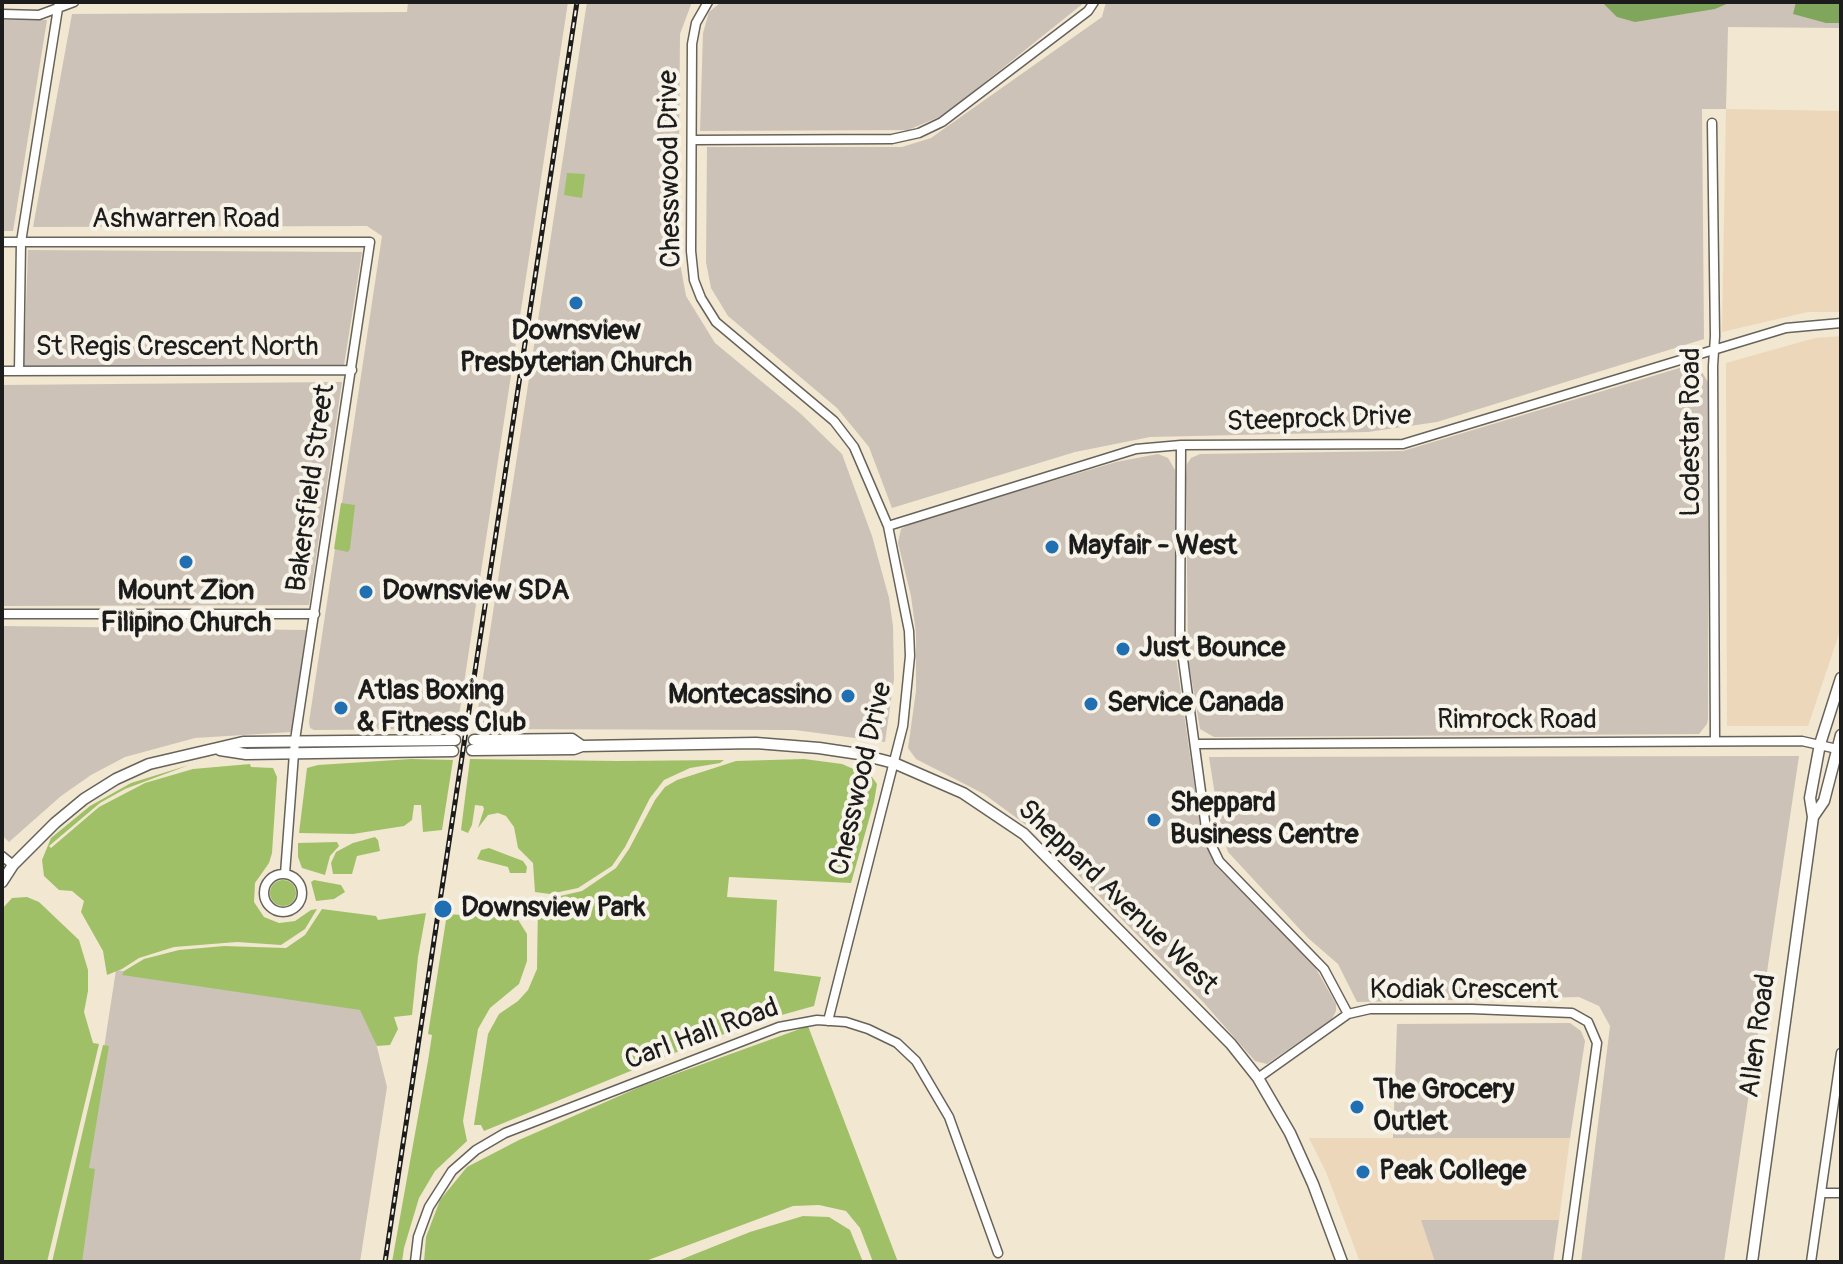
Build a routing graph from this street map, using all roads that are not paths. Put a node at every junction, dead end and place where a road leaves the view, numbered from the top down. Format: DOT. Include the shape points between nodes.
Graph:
graph roads {
  1 [pos="74,2"];
  2 [pos="708,2"];
  3 [pos="1094,2"];
  4 [pos="58,5"];
  5 [pos="2,14"];
  6 [pos="1712,123"];
  7 [pos="693,140"];
  8 [pos="2,242"];
  9 [pos="21,242"];
  10 [pos="370,242"];
  11 [pos="1841,323"];
  12 [pos="1714,350"];
  13 [pos="352,370"];
  14 [pos="2,371"];
  15 [pos="19,371"];
  16 [pos="1181,445"];
  17 [pos="888,526"];
  18 [pos="2,614"];
  19 [pos="315,614"];
  20 [pos="1841,678"];
  21 [pos="1841,735"];
  22 [pos="295,740"];
  23 [pos="1715,741"];
  24 [pos="1196,744"];
  25 [pos="1820,744"];
  26 [pos="473,745"];
  27 [pos="1837,749"];
  28 [pos="217,750"];
  29 [pos="294,752"];
  30 [pos="894,763"];
  31 [pos="1813,817"];
  32 [pos="2,856"];
  33 [pos="13,865"];
  34 [pos="285,874"];
  35 [pos="2,882"];
  36 [pos="1348,1014"];
  37 [pos="828,1021"];
  38 [pos="1841,1053"];
  39 [pos="1258,1078"];
  40 [pos="1839,1088"];
  41 [pos="1822,1193"];
  42 [pos="1841,1193"];
  43 [pos="998,1253"];
  44 [pos="415,1262"];
  45 [pos="1342,1262"];
  46 [pos="1567,1262"];
  47 [pos="1752,1262"];
  48 [pos="1811,1262"];
  1 -- 4 [label="street"];
  2 -- 7 [label="street, Chesswood Drive" via="692,44"];
  3 -- 7 [label="street" via="942,122 919,133 892,139"];
  4 -- 5 [label="street" via="39,15"];
  4 -- 9 [label="street"];
  6 -- 12 [label="street, Lodestar Road"];
  7 -- 17 [label="street, Chesswood Drive" via="691,251 701,298 716,322 839,427 862,459"];
  8 -- 9 [label="street, Ashwarren Road"];
  9 -- 10 [label="street, Ashwarren Road"];
  9 -- 15 [label="street"];
  10 -- 13 [label="street, Bakersfield Street"];
  11 -- 12 [label="street, Steeprock Drive" via="1786,328"];
  12 -- 16 [label="street, Steeprock Drive" via="1403,444"];
  12 -- 23 [label="street, Lodestar Road"];
  13 -- 15 [label="street, St Regis Crescent North"];
  13 -- 19 [label="street, Bakersfield Street"];
  14 -- 15 [label="street, St Regis Crescent North"];
  16 -- 17 [label="street, Steeprock Drive" via="1122,452"];
  16 -- 24 [label="street" via="1180,637"];
  17 -- 30 [label="street, Chesswood Drive" via="910,656"];
  18 -- 19 [label="street"];
  19 -- 22 [label="street, Bakersfield Street"];
  20 -- 25 [label="main road, Allen Road"];
  21 -- 27 [label="main road, Allen Road"];
  22 -- 28 [label="main road" via="243,742"];
  22 -- 29 [label="street, Bakersfield Street"];
  22 -- 29 [label="main road" via="454,745"];
  23 -- 24 [label="street, Rimrock Road"];
  23 -- 25 [label="street, Rimrock Road"];
  24 -- 36 [label="street" via="1213,852 1324,969"];
  25 -- 27 [label="street, Rimrock Road"];
  25 -- 31 [label="main road, Allen Road" via="1810,798"];
  26 -- 30 [label="main road, Sheppard Avenue West" via="574,749 756,743 819,748"];
  27 -- 31 [label="main road, Allen Road" via="1824,801"];
  28 -- 29 [label="main road"];
  28 -- 33 [label="main road" via="149,764 116,779 55,823"];
  29 -- 34 [label="street, Bakersfield Street"];
  30 -- 37 [label="street, Chesswood Drive"];
  30 -- 39 [label="main road, Sheppard Avenue West" via="963,793 1024,834 1199,1009"];
  31 -- 47 [label="main road, Allen Road"];
  32 -- 33 [label="street"];
  33 -- 35 [label="main road"];
  34 -- 34 [label="street" via="272,877 264,894 269,906 281,912 298,905 302,892 297,880"];
  36 -- 39 [label="street, Kodiak Crescent"];
  36 -- 46 [label="street, Kodiak Crescent" via="1370,1009 1472,1009 1572,1013 1588,1022 1597,1043"];
  37 -- 43 [label="street, Carl Hall Road" via="880,1034 923,1070 949,1117"];
  37 -- 44 [label="street, Carl Hall Road" via="779,1027 505,1133 452,1171 429,1207"];
  38 -- 40 [label="street"];
  39 -- 45 [label="main road, Sheppard Avenue West" via="1313,1184"];
  40 -- 41 [label="street"];
  41 -- 42 [label="street"];
  41 -- 48 [label="street"];
}
